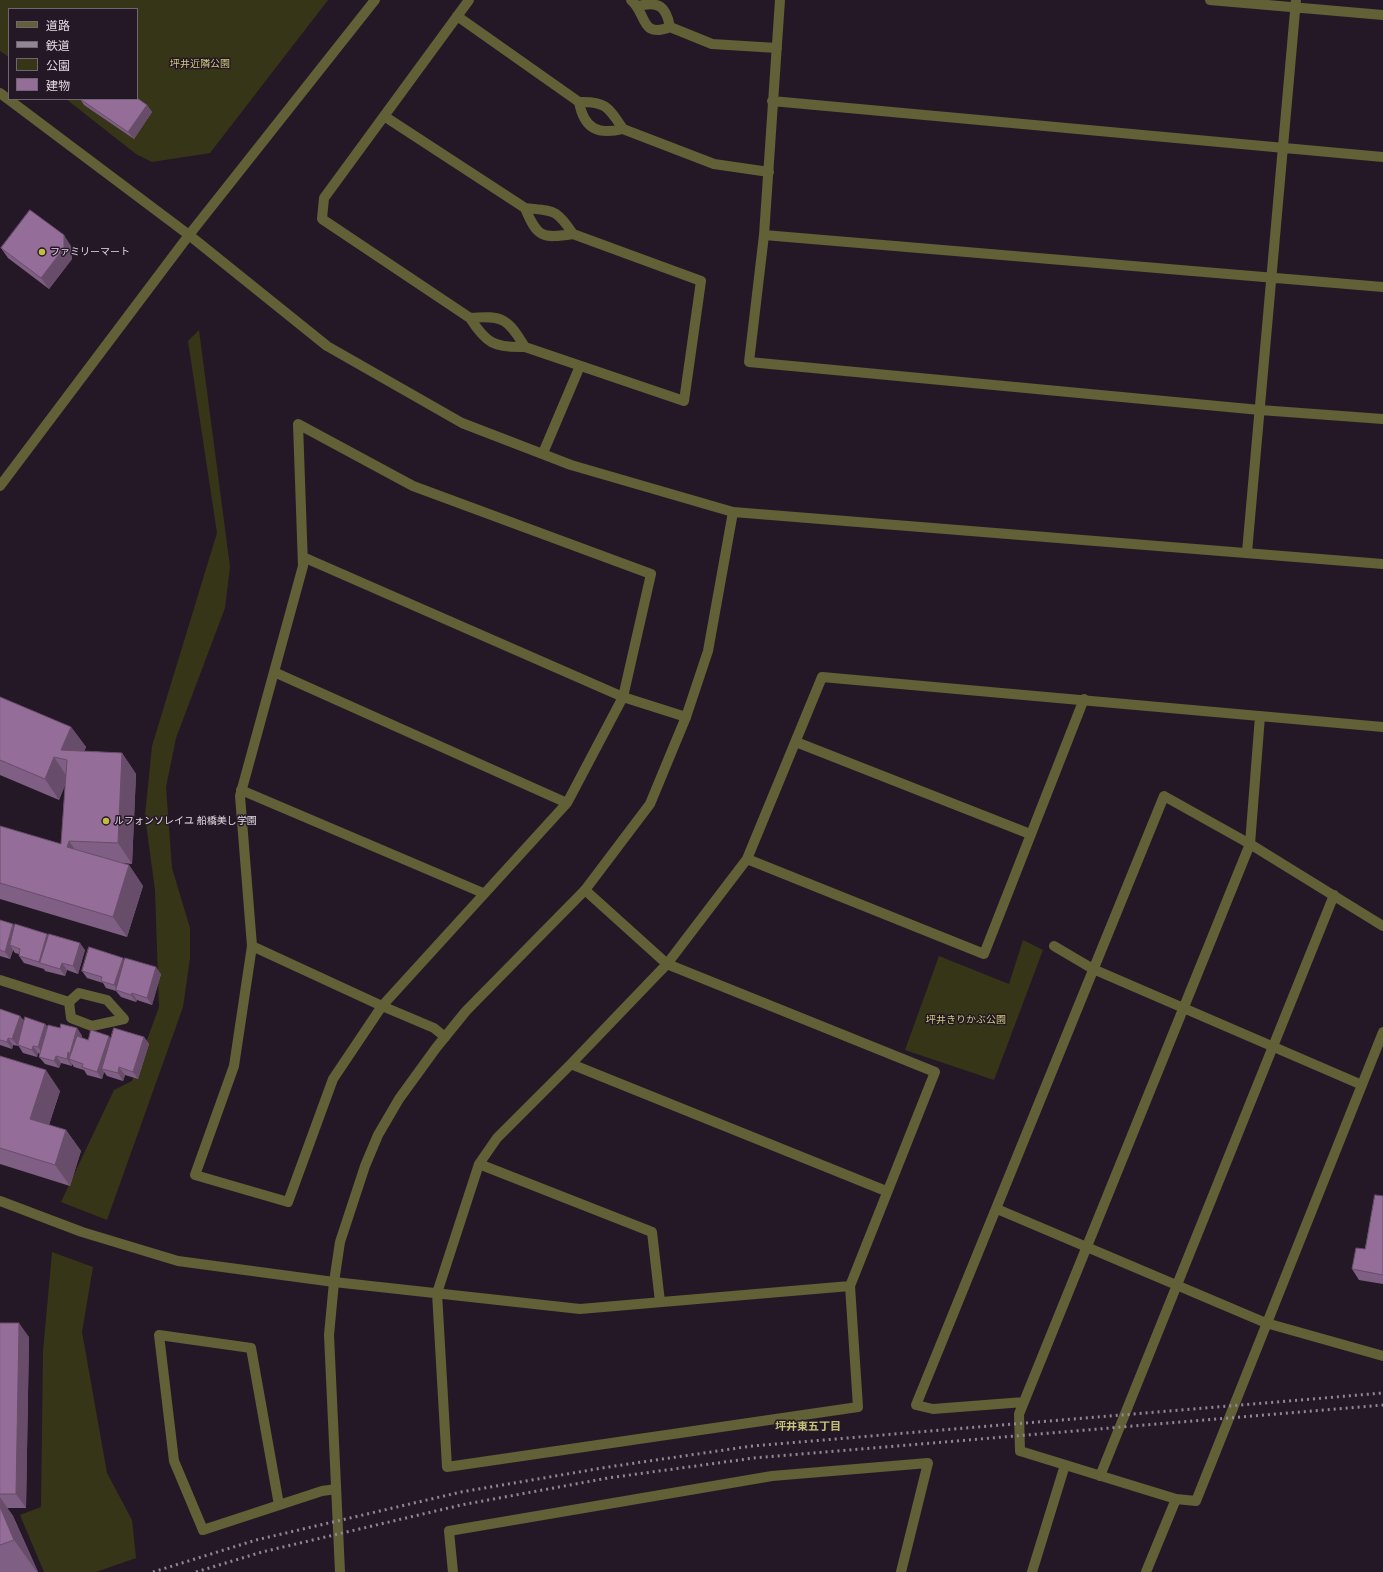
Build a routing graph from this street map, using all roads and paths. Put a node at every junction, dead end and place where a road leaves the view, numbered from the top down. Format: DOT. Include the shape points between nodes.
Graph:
graph roads {
  1 [pos="375,0"];
  2 [pos="469,0"];
  3 [pos="780,0"];
  4 [pos="1210,0"];
  5 [pos="634,3"];
  6 [pos="1296,4"];
  7 [pos="1383,15"];
  8 [pos="458,16"];
  9 [pos="670,27"];
  10 [pos="777,48"];
  11 [pos="0,93"];
  12 [pos="8,99"];
  13 [pos="9,100"];
  14 [pos="772,101"];
  15 [pos="579,102"];
  16 [pos="384,116"];
  17 [pos="623,129"];
  18 [pos="1283,149"];
  19 [pos="1383,157"];
  20 [pos="769,172"];
  21 [pos="525,208"];
  22 [pos="573,234"];
  23 [pos="189,235"];
  24 [pos="764,235"];
  25 [pos="1272,278"];
  26 [pos="1383,287"];
  27 [pos="470,318"];
  28 [pos="525,348"];
  29 [pos="580,366"];
  30 [pos="1260,410"];
  31 [pos="1383,420"];
  32 [pos="543,453"];
  33 [pos="0,486"];
  34 [pos="733,512"];
  35 [pos="1248,552"];
  36 [pos="303,557"];
  37 [pos="1383,564"];
  38 [pos="274,672"];
  39 [pos="623,697"];
  40 [pos="1084,699"];
  41 [pos="1260,716"];
  42 [pos="686,717"];
  43 [pos="1383,727"];
  44 [pos="796,742"];
  45 [pos="241,790"];
  46 [pos="567,803"];
  47 [pos="1030,834"];
  48 [pos="1250,844"];
  49 [pos="747,859"];
  50 [pos="585,890"];
  51 [pos="483,893"];
  52 [pos="1334,895"];
  53 [pos="1383,926"];
  54 [pos="252,946"];
  55 [pos="1054,946"];
  56 [pos="668,964"];
  57 [pos="1093,970"];
  58 [pos="0,980"];
  59 [pos="69,1002"];
  60 [pos="382,1006"];
  61 [pos="1183,1009"];
  62 [pos="1383,1032"];
  63 [pos="445,1037"];
  64 [pos="1273,1047"];
  65 [pos="571,1064"];
  66 [pos="1362,1084"];
  67 [pos="479,1164"];
  68 [pos="886,1191"];
  69 [pos="0,1201"];
  70 [pos="997,1209"];
  71 [pos="1085,1248"];
  72 [pos="334,1282"];
  73 [pos="850,1286"];
  74 [pos="1177,1286"];
  75 [pos="437,1293"];
  76 [pos="660,1302"];
  77 [pos="1266,1323"];
  78 [pos="1383,1356"];
  79 [pos="1024,1402"];
  80 [pos="1065,1465"];
  81 [pos="1100,1476"];
  82 [pos="336,1489"];
  83 [pos="1176,1499"];
  84 [pos="279,1505"];
  85 [pos="340,1572"];
  86 [pos="453,1572"];
  87 [pos="901,1572"];
  88 [pos="1032,1572"];
  89 [pos="1146,1572"];
  1 -- 23 [label="street"];
  2 -- 8 [label="street"];
  3 -- 10 [label="street"];
  4 -- 6 [label="street"];
  5 -- 9 [label="street" via="660,6 668,14"];
  5 -- 9 [label="street" via="640,17 649,28 660,31"];
  6 -- 7 [label="street"];
  6 -- 18 [label="street"];
  8 -- 15 [label="street"];
  8 -- 16 [label="street"];
  9 -- 10 [label="street" via="712,44"];
  10 -- 14 [label="street"];
  11 -- 12 [label="street"];
  13 -- 23 [label="street"];
  14 -- 18 [label="street"];
  14 -- 20 [label="street"];
  15 -- 17 [label="street" via="595,102 606,106"];
  15 -- 17 [label="street" via="581,116 592,128 609,132"];
  16 -- 21 [label="street"];
  16 -- 27 [label="street" via="324,198 322,219"];
  17 -- 20 [label="street" via="714,164"];
  18 -- 19 [label="street"];
  18 -- 25 [label="street"];
  20 -- 24 [label="street"];
  21 -- 22 [label="street" via="554,211"];
  21 -- 22 [label="street" via="532,225 542,235"];
  22 -- 29 [label="street" via="701,281 684,401"];
  23 -- 32 [label="street" via="327,346 462,423"];
  23 -- 33 [label="street"];
  24 -- 25 [label="street"];
  24 -- 30 [label="street" via="749,362"];
  25 -- 26 [label="street"];
  25 -- 30 [label="street"];
  27 -- 28 [label="street" via="489,342 505,348"];
  27 -- 28 [label="street" via="501,318 513,328"];
  28 -- 29 [label="street"];
  29 -- 32 [label="street"];
  30 -- 31 [label="street"];
  30 -- 35 [label="street"];
  32 -- 34 [label="street" via="571,465"];
  34 -- 35 [label="street"];
  34 -- 42 [label="street" via="708,651"];
  35 -- 37 [label="street"];
  36 -- 38 [label="street" via="303,566"];
  36 -- 39 [label="street"];
  36 -- 39 [label="street" via="298,424 412,486 651,574"];
  38 -- 45 [label="street"];
  38 -- 46 [label="street"];
  39 -- 42 [label="street"];
  39 -- 46 [label="street"];
  40 -- 41 [label="street"];
  40 -- 44 [label="street" via="822,677"];
  40 -- 47 [label="street"];
  41 -- 43 [label="street"];
  41 -- 48 [label="street"];
  42 -- 50 [label="street" via="650,804"];
  44 -- 47 [label="street"];
  44 -- 49 [label="street"];
  45 -- 51 [label="street"];
  45 -- 54 [label="street"];
  46 -- 51 [label="street"];
  47 -- 49 [label="street" via="984,954"];
  48 -- 52 [label="street"];
  48 -- 57 [label="street" via="1164,796"];
  48 -- 61 [label="street"];
  49 -- 56 [label="street"];
  50 -- 56 [label="street"];
  50 -- 63 [label="street" via="466,1011"];
  51 -- 60 [label="street"];
  52 -- 53 [label="street"];
  52 -- 64 [label="street"];
  54 -- 60 [label="street"];
  54 -- 60 [label="street" via="234,1066 195,1175 288,1202 333,1079"];
  55 -- 57 [label="street"];
  56 -- 65 [label="street"];
  56 -- 68 [label="street" via="935,1072"];
  57 -- 61 [label="street"];
  57 -- 70 [label="street"];
  58 -- 59 [label="street"];
  59 -- 59 [label="street" via="79,993 107,1000 124,1019 92,1026 71,1018"];
  60 -- 63 [label="street" via="434,1028"];
  61 -- 64 [label="street"];
  61 -- 71 [label="street"];
  62 -- 66 [label="street"];
  63 -- 72 [label="street" via="399,1099 378,1135 364,1166 340,1242"];
  64 -- 66 [label="street"];
  64 -- 74 [label="street"];
  65 -- 67 [label="street" via="497,1138"];
  65 -- 68 [label="street"];
  66 -- 77 [label="street"];
  67 -- 75 [label="street"];
  67 -- 76 [label="street" via="652,1232"];
  68 -- 73 [label="street"];
  69 -- 72 [label="street" via="82,1232 178,1261"];
  70 -- 71 [label="street"];
  70 -- 79 [label="street" via="916,1405 933,1409"];
  71 -- 74 [label="street"];
  71 -- 79 [label="street"];
  72 -- 75 [label="street"];
  72 -- 82 [label="street" via="329,1335"];
  73 -- 75 [label="street" via="858,1407 447,1467"];
  73 -- 76 [label="street"];
  74 -- 77 [label="street"];
  74 -- 81 [label="street"];
  75 -- 76 [label="street" via="580,1309"];
  77 -- 78 [label="street"];
  77 -- 83 [label="street" via="1196,1501"];
  79 -- 80 [label="street" via="1019,1414 1020,1451"];
  80 -- 81 [label="street"];
  80 -- 88 [label="street"];
  81 -- 83 [label="street"];
  82 -- 84 [label="street"];
  82 -- 85 [label="street"];
  83 -- 89 [label="street"];
  84 -- 84 [label="street" via="203,1530 174,1461 159,1335 251,1348"];
  86 -- 87 [label="street" via="449,1531 772,1476 928,1463"];
}
